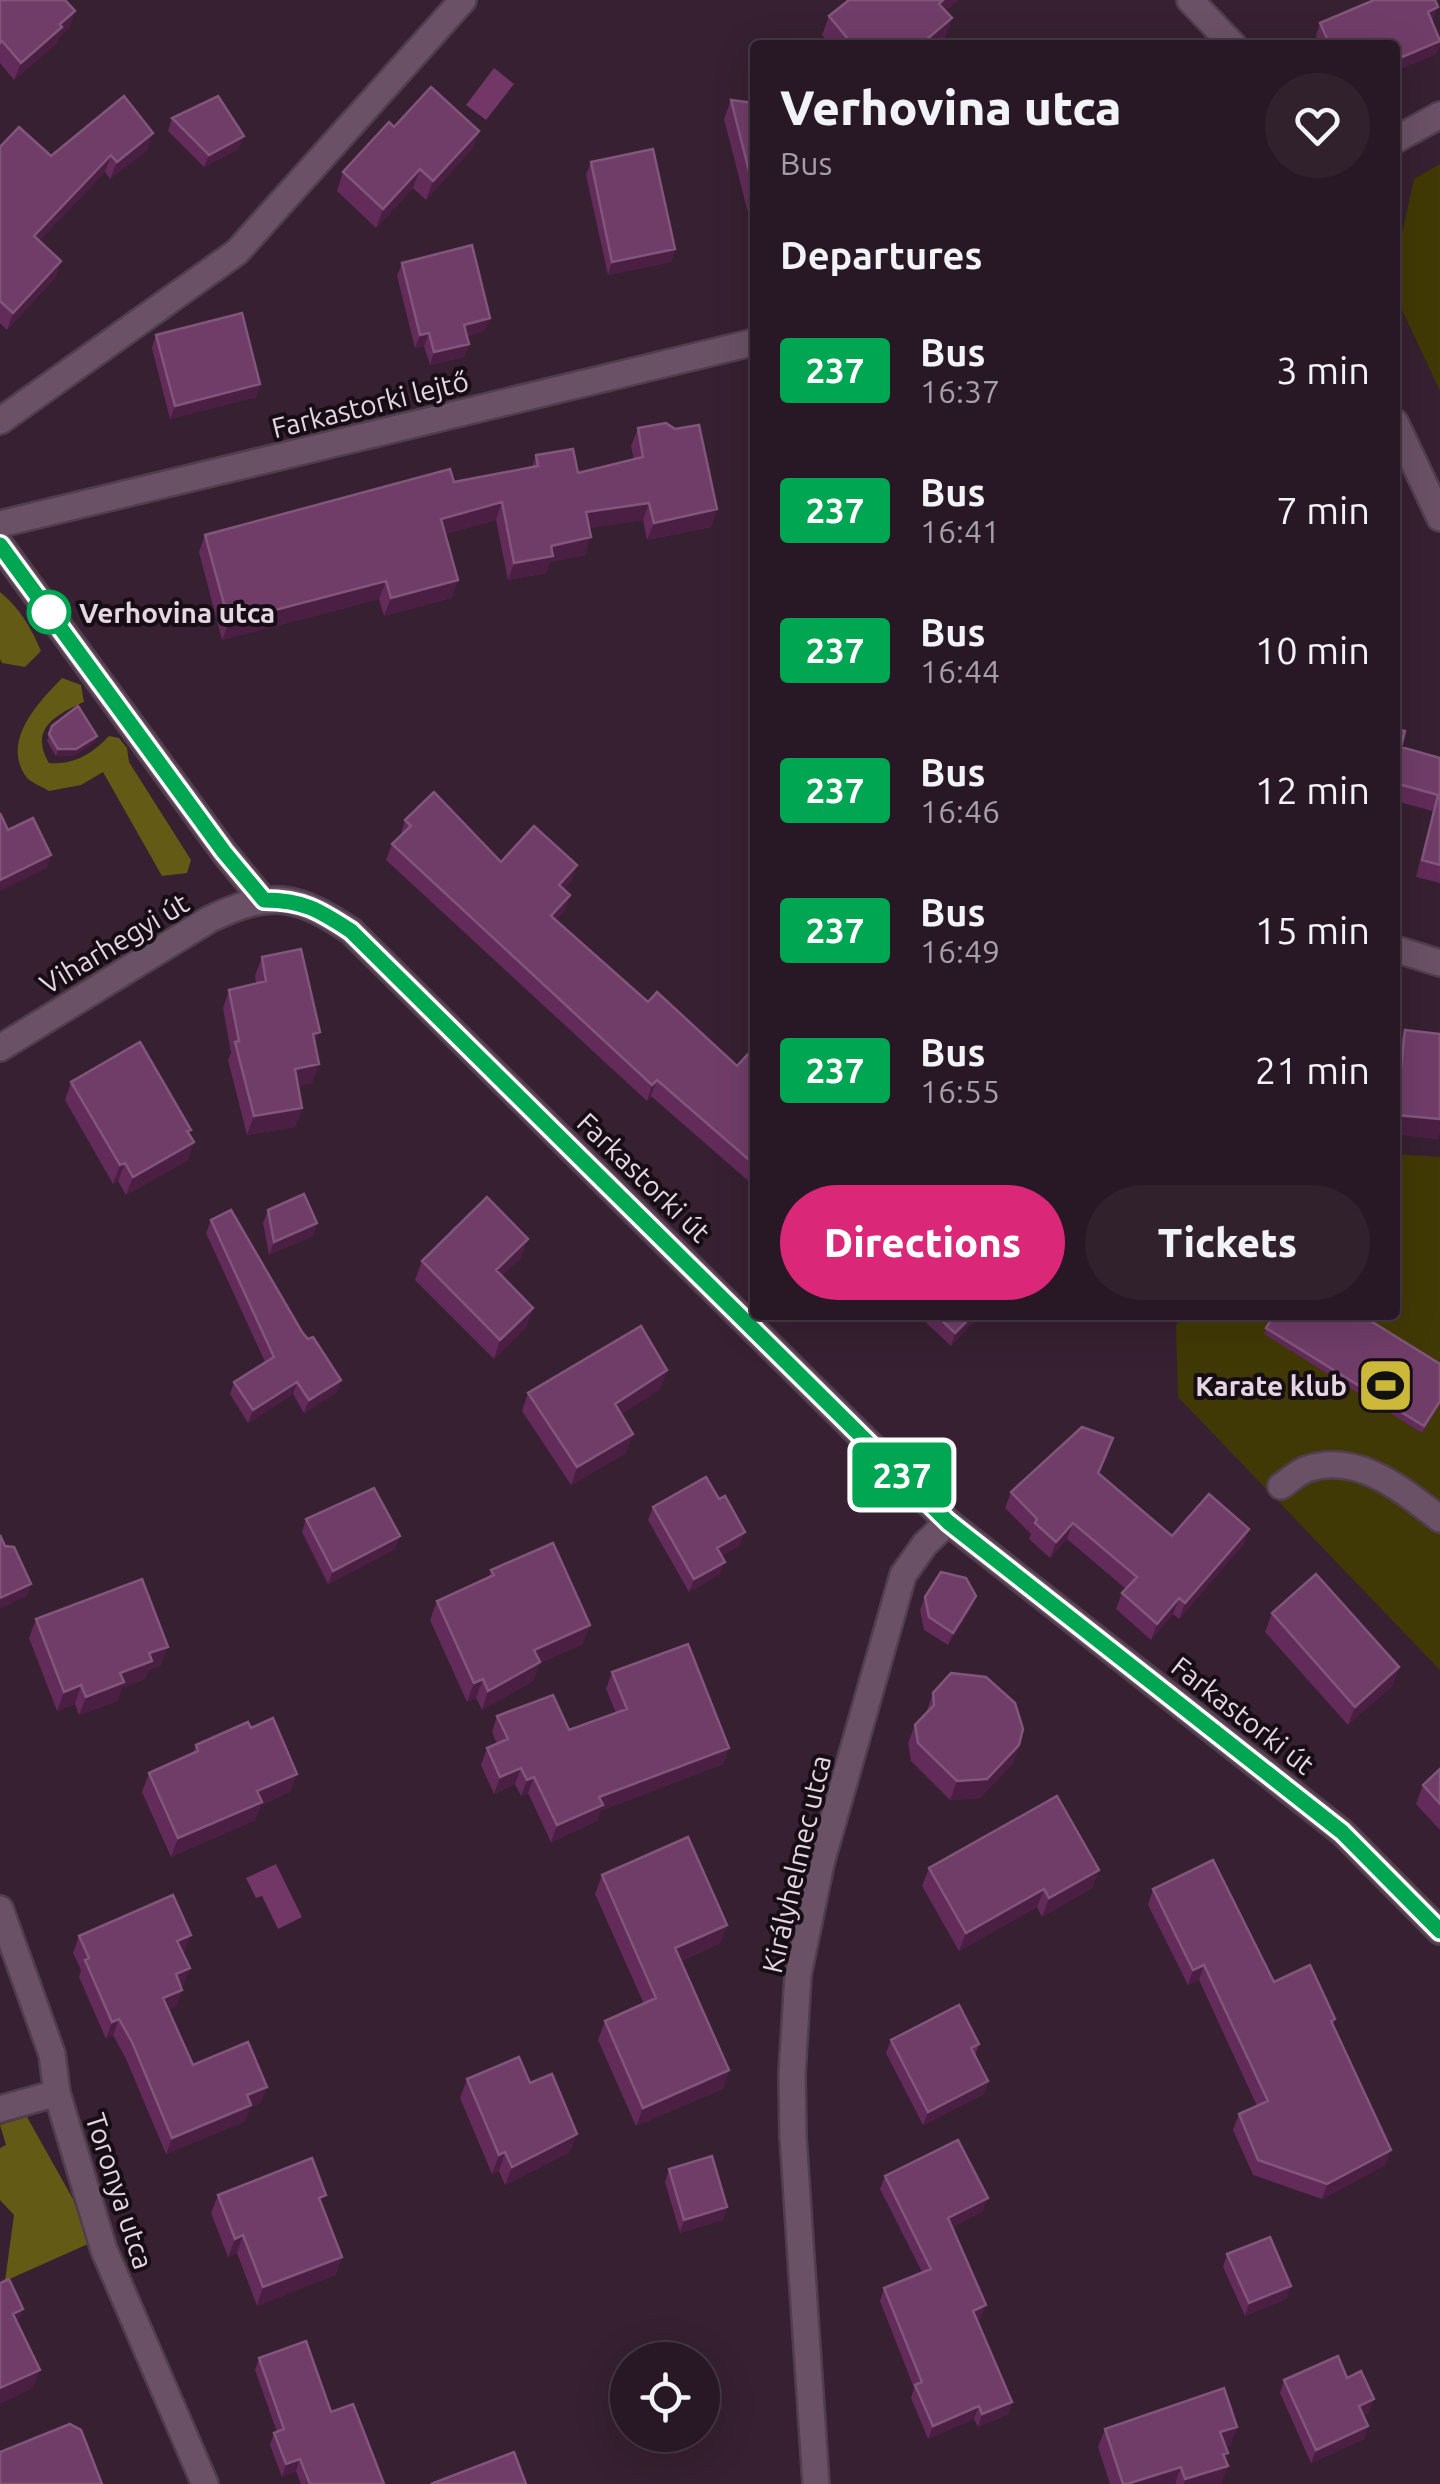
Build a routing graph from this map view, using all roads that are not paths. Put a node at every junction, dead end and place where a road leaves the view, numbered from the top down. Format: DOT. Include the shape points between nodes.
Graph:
graph roads {
  1 [pos="463,0"];
  2 [pos="1190,0"];
  3 [pos="1228,40"];
  4 [pos="1440,115"];
  5 [pos="1400,137"];
  6 [pos="750,343"];
  7 [pos="0,422"];
  8 [pos="1400,433"];
  9 [pos="1440,518"];
  10 [pos="0,524"];
  11 [pos="0,545"];
  12 [pos="264,900"];
  13 [pos="1400,951"];
  14 [pos="1440,963"];
  15 [pos="0,1048"];
  16 [pos="1281,1486"];
  17 [pos="1440,1520"];
  18 [pos="948,1522"];
  19 [pos="0,1909"];
  20 [pos="1440,1931"];
  21 [pos="56,2093"];
  22 [pos="0,2109"];
  23 [pos="204,2484"];
  24 [pos="816,2484"];
  1 -- 7 [label="street" via="237,252"];
  2 -- 3 [label="street"];
  4 -- 5 [label="street"];
  6 -- 10 [label="street, Farkastorki lejtő"];
  8 -- 9 [label="street"];
  11 -- 12 [label="street"];
  12 -- 15 [label="street, Viharhegyi út" via="210,919"];
  12 -- 18 [label="street, Farkastorki út" via="315,907 351,931"];
  13 -- 14 [label="street"];
  16 -- 17 [label="street" via="1307,1469 1352,1464"];
  18 -- 20 [label="street, Farkastorki út" via="1342,1832"];
  18 -- 24 [label="street, Királyhelmec utca" via="903,1575 821,1863 798,1975 793,2136"];
  19 -- 21 [label="street, Toronya utca" via="52,2054"];
  21 -- 22 [label="street"];
  21 -- 23 [label="street, Toronya utca" via="104,2250"];
}
